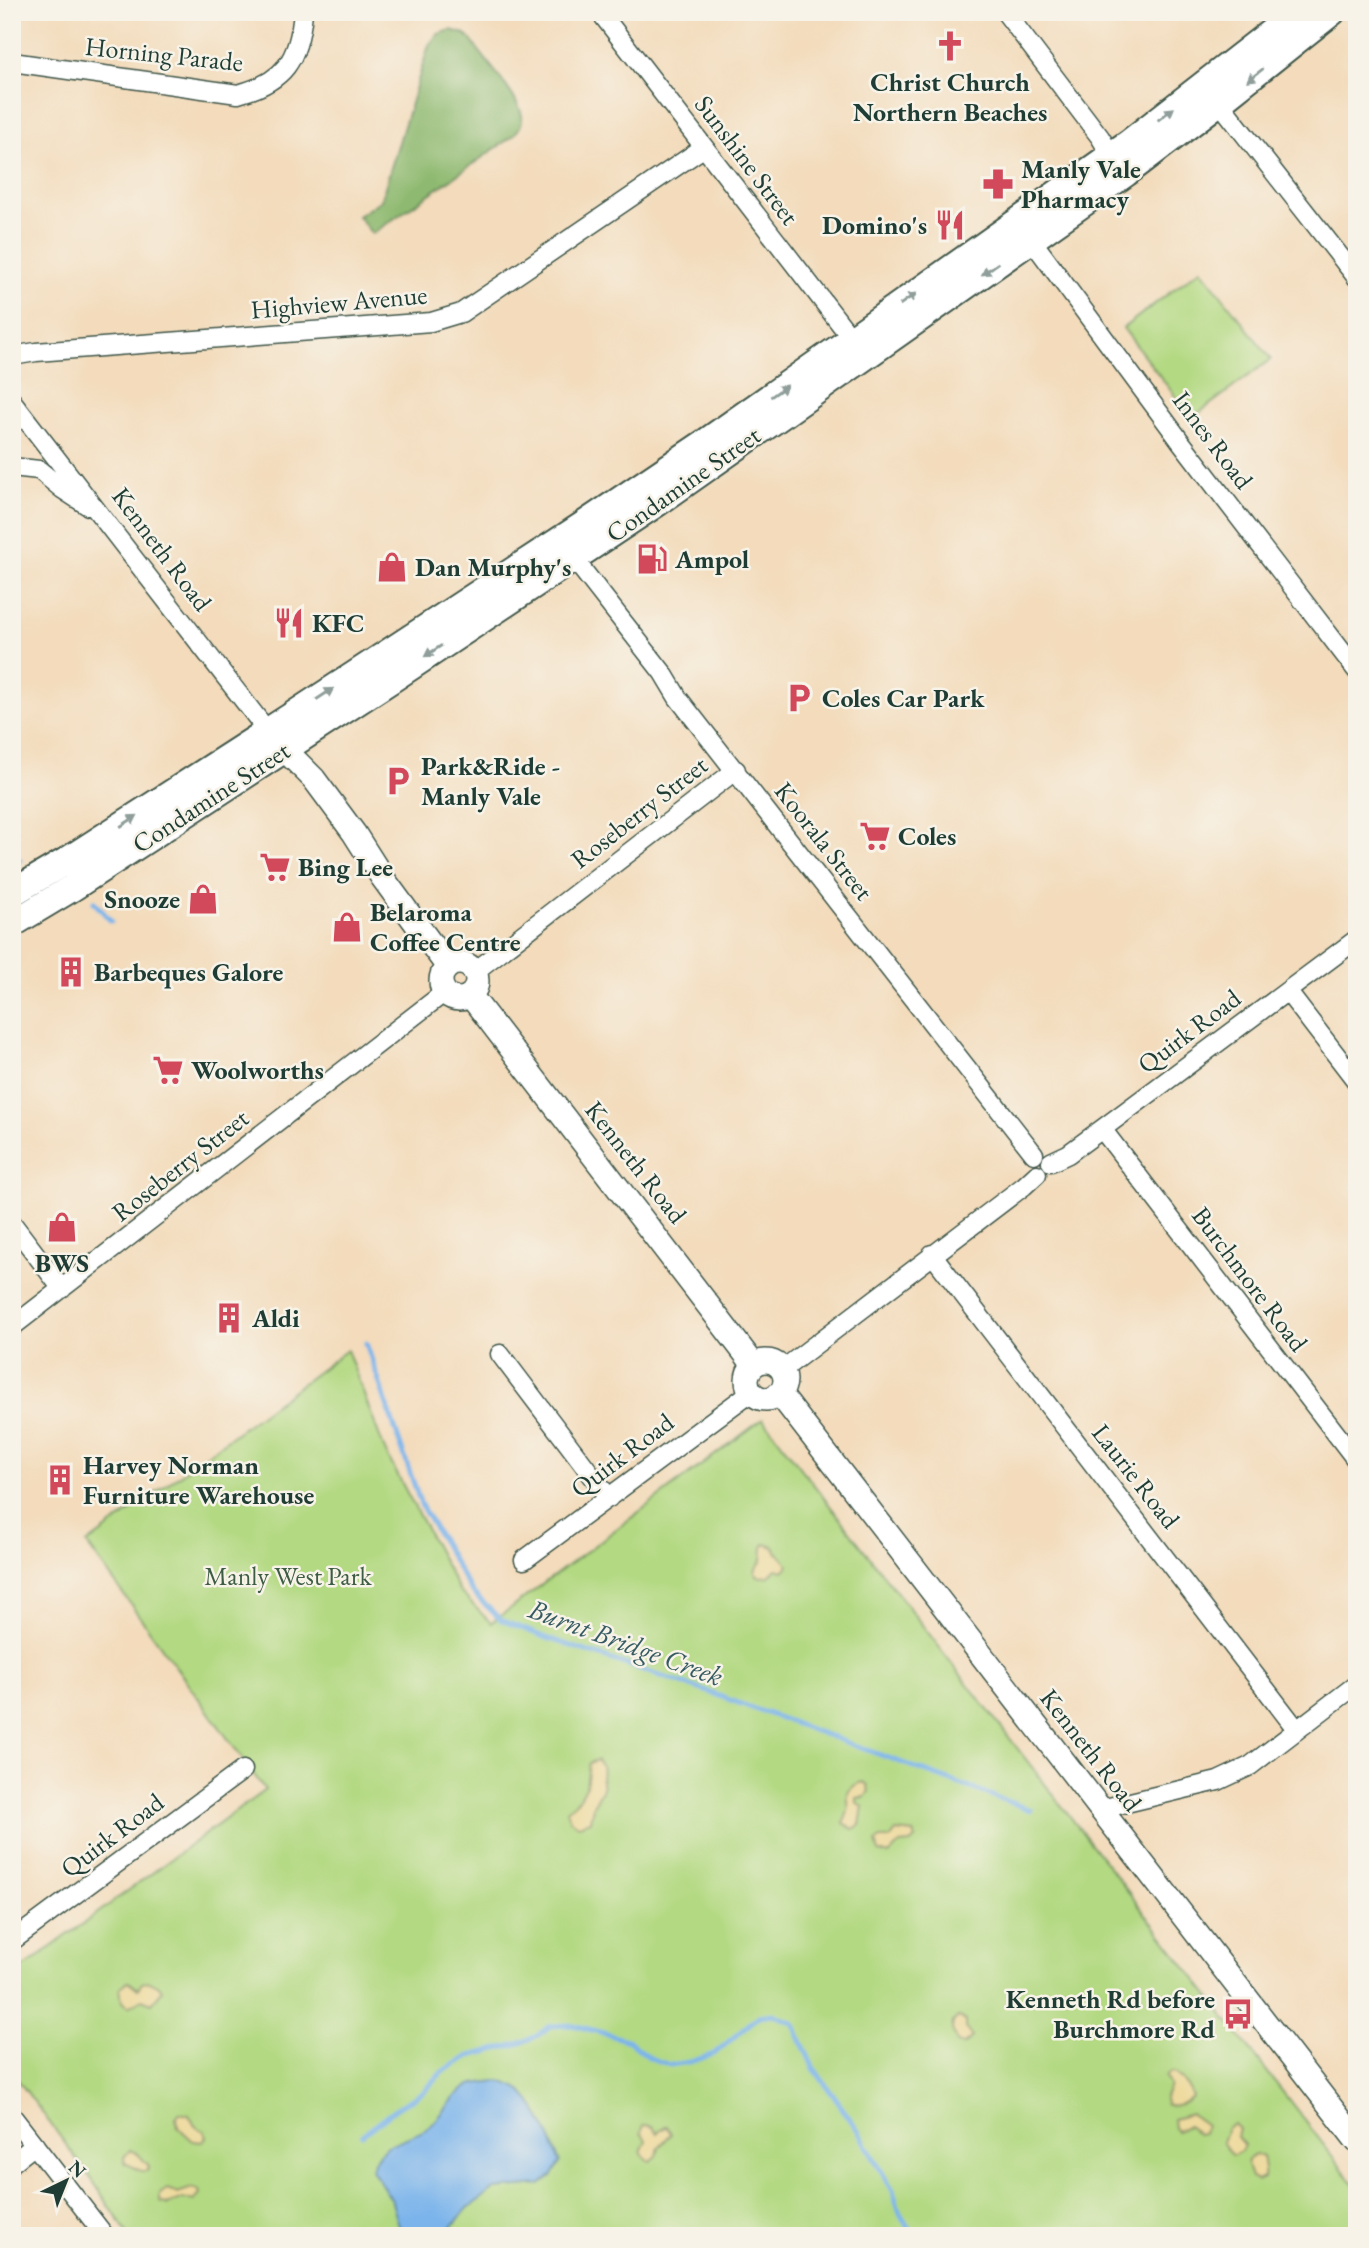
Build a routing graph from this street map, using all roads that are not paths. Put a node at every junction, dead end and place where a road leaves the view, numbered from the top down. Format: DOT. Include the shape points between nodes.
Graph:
graph roads {
  1 [pos="303,12"];
  2 [pos="600,12"];
  3 [pos="1005,12"];
  4 [pos="1297,12"];
  5 [pos="1332,12"];
  6 [pos="12,62"];
  7 [pos="1219,102"];
  8 [pos="703,148"];
  9 [pos="1119,164"];
  10 [pos="1031,239"];
  11 [pos="1357,278"];
  12 [pos="852,339"];
  13 [pos="12,356"];
  14 [pos="12,401"];
  15 [pos="12,467"];
  16 [pos="99,512"];
  17 [pos="574,559"];
  18 [pos="1357,671"];
  19 [pos="276,741"];
  20 [pos="736,770"];
  21 [pos="12,893"];
  22 [pos="12,924"];
  23 [pos="1357,939"];
  24 [pos="448,967"];
  25 [pos="472,983"];
  26 [pos="445,992"];
  27 [pos="1287,992"];
  28 [pos="1357,1082"];
  29 [pos="1102,1129"];
  30 [pos="1034,1154"];
  31 [pos="1051,1162"];
  32 [pos="1037,1174"];
  33 [pos="12,1223"];
  34 [pos="932,1254"];
  35 [pos="62,1289"];
  36 [pos="12,1327"];
  37 [pos="500,1354"];
  38 [pos="754,1364"];
  39 [pos="782,1370"];
  40 [pos="751,1392"];
  41 [pos="779,1393"];
  42 [pos="1357,1461"];
  43 [pos="609,1497"];
  44 [pos="524,1560"];
  45 [pos="1357,1684"];
  46 [pos="1297,1730"];
  47 [pos="243,1770"];
  48 [pos="1101,1809"];
  49 [pos="12,1941"];
  50 [pos="12,2116"];
  51 [pos="1357,2141"];
  52 [pos="35,2145"];
  53 [pos="12,2163"];
  54 [pos="105,2236"];
  1 -- 6 [label="street, Horning Parade" via="286,68 275,80 238,94"];
  2 -- 8 [label="street, Sunshine Street"];
  3 -- 9 [label="street"];
  9 -- 4 [label="highway, Condamine Street, one-way" via="1201,88"];
  5 -- 7 [label="highway, Condamine Street, one-way"];
  7 -- 9 [label="highway, Condamine Street"];
  7 -- 11 [label="street"];
  8 -- 12 [label="street, Sunshine Street"];
  8 -- 13 [label="street, Highview Avenue" via="461,313 431,322"];
  9 -- 10 [label="highway, Condamine Street"];
  12 -- 9 [label="highway, Condamine Street, one-way"];
  10 -- 17 [label="highway, Condamine Street, one-way"];
  10 -- 18 [label="street, Innes Road"];
  19 -- 12 [label="highway, Condamine Street, one-way"];
  14 -- 16 [label="street, Kenneth Road"];
  15 -- 16 [label="street" via="39,470"];
  16 -- 19 [label="street, Kenneth Road"];
  17 -- 19 [label="highway, Condamine Street, one-way"];
  17 -- 20 [label="street, Koorala Street"];
  21 -- 19 [label="highway, Condamine Street, one-way"];
  19 -- 22 [label="highway, Condamine Street" via="94,874"];
  19 -- 24 [label="main road, Kenneth Road" via="314,779"];
  20 -- 25 [label="street, Roseberry Street"];
  20 -- 30 [label="street, Koorala Street"];
  23 -- 27 [label="street, Quirk Road"];
  24 -- 25 [label="main road" via="462,964"];
  24 -- 26 [label="main road" via="441,981"];
  25 -- 26 [label="main road" via="461,999"];
  25 -- 38 [label="main road, Kenneth Road"];
  26 -- 35 [label="street, Roseberry Street"];
  27 -- 28 [label="street"];
  27 -- 29 [label="street, Quirk Road"];
  29 -- 31 [label="street, Quirk Road"];
  29 -- 42 [label="street, Burchmore Road"];
  30 -- 31 [label="street" via="1045,1153"];
  30 -- 32 [label="street" via="1030,1166"];
  31 -- 32 [label="street" via="1048,1172"];
  32 -- 34 [label="street"];
  33 -- 35 [label="street"];
  34 -- 39 [label="street"];
  34 -- 46 [label="street, Laurie Road"];
  35 -- 36 [label="street, Roseberry Street"];
  37 -- 43 [label="street"];
  38 -- 39 [label="main road" via="772,1362"];
  38 -- 40 [label="main road" via="746,1379"];
  39 -- 41 [label="main road" via="785,1384"];
  40 -- 41 [label="main road" via="765,1399"];
  40 -- 43 [label="street, Quirk Road"];
  41 -- 48 [label="main road, Kenneth Road"];
  43 -- 44 [label="street, Quirk Road"];
  45 -- 46 [label="street"];
  46 -- 48 [label="street" via="1250,1766 1218,1781"];
  47 -- 49 [label="street, Quirk Road"];
  48 -- 51 [label="main road, Kenneth Road"];
  50 -- 52 [label="street"];
  52 -- 53 [label="street"];
  52 -- 54 [label="street"];
}
